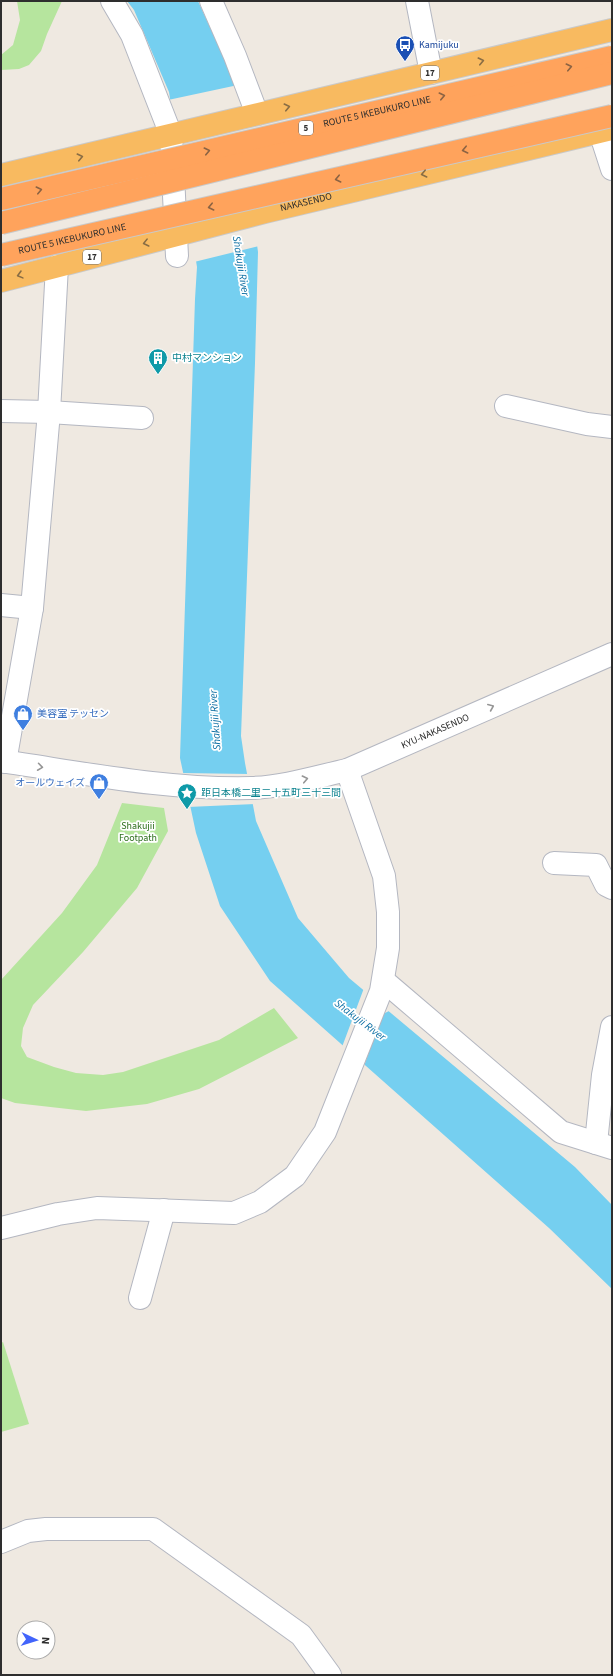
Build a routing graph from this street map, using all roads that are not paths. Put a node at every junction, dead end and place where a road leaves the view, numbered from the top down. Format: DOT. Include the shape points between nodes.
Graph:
graph roads {
  1 [pos="112,1"];
  2 [pos="211,1"];
  3 [pos="417,1"];
  4 [pos="612,30"];
  5 [pos="612,56"];
  6 [pos="431,73"];
  7 [pos="612,73"];
  8 [pos="612,87"];
  9 [pos="253,115"];
  10 [pos="608,125"];
  11 [pos="171,135"];
  12 [pos="612,169"];
  13 [pos="1,175"];
  14 [pos="1,199"];
  15 [pos="1,223"];
  16 [pos="1,226"];
  17 [pos="179,242"];
  18 [pos="1,256"];
  19 [pos="57,266"];
  20 [pos="1,280"];
  21 [pos="506,406"];
  22 [pos="1,411"];
  23 [pos="49,412"];
  24 [pos="142,418"];
  25 [pos="612,427"];
  26 [pos="1,605"];
  27 [pos="32,608"];
  28 [pos="612,654"];
  29 [pos="3,761"];
  30 [pos="347,770"];
  31 [pos="554,863"];
  32 [pos="612,888"];
  33 [pos="382,986"];
  34 [pos="612,1027"];
  35 [pos="605,1113"];
  36 [pos="604,1145"];
  37 [pos="164,1210"];
  38 [pos="1,1228"];
  39 [pos="140,1298"];
  40 [pos="1,1542"];
  41 [pos="330,1675"];
  1 -- 11 [label="street" via="132,35"];
  2 -- 9 [label="street" via="235,56"];
  3 -- 6 [label="street"];
  6 -- 4 [label="highway, 17, one-way"];
  14 -- 5 [label="highway, ROUTE 5 IKEBUKURO LINE / 5, one-way, bridge"];
  9 -- 6 [label="highway, 17, one-way"];
  7 -- 15 [label="highway, bridge"];
  8 -- 16 [label="highway, bridge" via="439,117 237,157"];
  9 -- 11 [label="highway, 17"];
  10 -- 12 [label="street"];
  10 -- 17 [label="highway, NAKASENDO / 17, one-way" via="265,212"];
  10 -- 18 [label="highway, ROUTE 5 IKEBUKURO LINE, one-way, bridge"];
  13 -- 11 [label="highway, 17, one-way"];
  11 -- 17 [label="street"];
  17 -- 19 [label="highway, NAKASENDO / 17, one-way"];
  19 -- 20 [label="highway, NAKASENDO / 17, one-way"];
  19 -- 23 [label="street"];
  21 -- 25 [label="street" via="586,424"];
  22 -- 23 [label="street"];
  23 -- 24 [label="street"];
  23 -- 27 [label="street"];
  26 -- 27 [label="street"];
  27 -- 29 [label="street"];
  30 -- 28 [label="street, KYU-NAKASENDO, one-way"];
  29 -- 30 [label="street, KYU-NAKASENDO, one-way" via="182,786 253,788"];
  30 -- 33 [label="street" via="384,876 388,948"];
  31 -- 32 [label="street" via="596,865 606,885"];
  33 -- 36 [label="street" via="561,1132"];
  33 -- 37 [label="street" via="325,1132 295,1176 260,1202 234,1213"];
  34 -- 35 [label="street" via="603,1075"];
  35 -- 36 [label="street"];
  37 -- 38 [label="street" via="97,1208 58,1214"];
  37 -- 39 [label="street"];
  40 -- 41 [label="street" via="28,1531 46,1529 153,1529 301,1635"];
}
